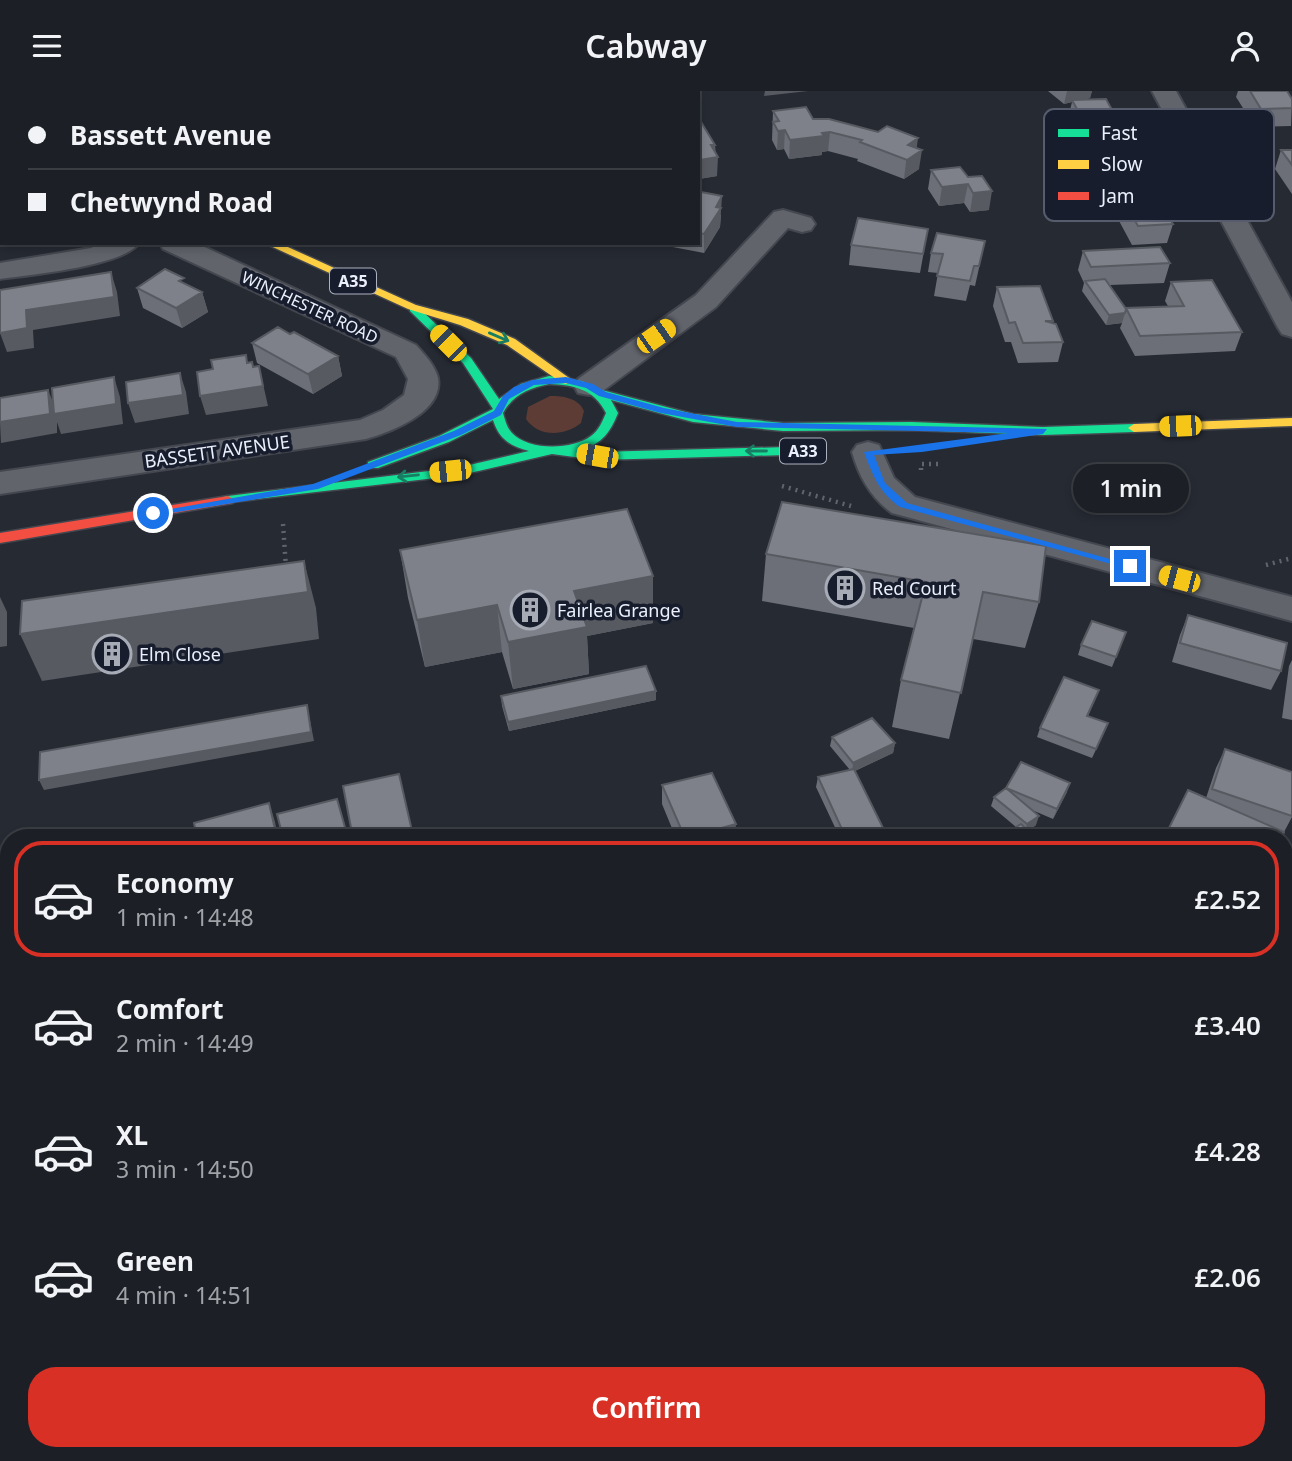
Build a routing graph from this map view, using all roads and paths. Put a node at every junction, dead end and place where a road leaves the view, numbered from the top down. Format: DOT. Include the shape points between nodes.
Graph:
graph roads {
  1 [pos="1164,91"];
  2 [pos="1174,109"];
  3 [pos="783,218"];
  4 [pos="1234,221"];
  5 [pos="122,245"];
  6 [pos="177,245"];
  7 [pos="274,245"];
  8 [pos="0,271"];
  9 [pos="412,307"];
  10 [pos="1292,328"];
  11 [pos="586,387"];
  12 [pos="422,391"];
  13 [pos="498,410"];
  14 [pos="1292,422"];
  15 [pos="1043,431"];
  16 [pos="949,445"];
  17 [pos="554,450"];
  18 [pos="806,451"];
  19 [pos="869,452"];
  20 [pos="0,483"];
  21 [pos="315,487"];
  22 [pos="283,518"];
  23 [pos="0,538"];
  24 [pos="286,576"];
  25 [pos="1292,609"];
  1 -- 2 [label="street"];
  3 -- 11 [label="street" via="706,301"];
  4 -- 10 [label="street"];
  5 -- 8 [label="street" via="98,255"];
  6 -- 12 [label="street, WINCHESTER ROAD" via="406,351 419,364"];
  7 -- 9 [label="main road, A35"];
  9 -- 11 [label="main road, A35, one-way" via="510,342"];
  9 -- 13 [label="main road, A35" via="467,361"];
  11 -- 13 [label="main road" via="549,380 524,386"];
  11 -- 15 [label="main road, A33" via="693,418 737,424"];
  11 -- 17 [label="main road" via="612,413 603,433 578,447"];
  12 -- 20 [label="street, BASSETT AVENUE" via="411,407 392,420 366,429"];
  13 -- 17 [label="main road" via="505,434 516,442"];
  13 -- 21 [label="main road, A33" via="444,439"];
  14 -- 15 [label="main road, A33"];
  15 -- 16 [label="main road, A33"];
  18 -- 17 [label="main road, A33, one-way" via="597,456"];
  17 -- 21 [label="main road, A33, one-way" via="477,468"];
  19 -- 25 [label="street" via="881,484 904,505"];
  21 -- 23 [label="main road, A33"];
  22 -- 24 [label="path"];
}
